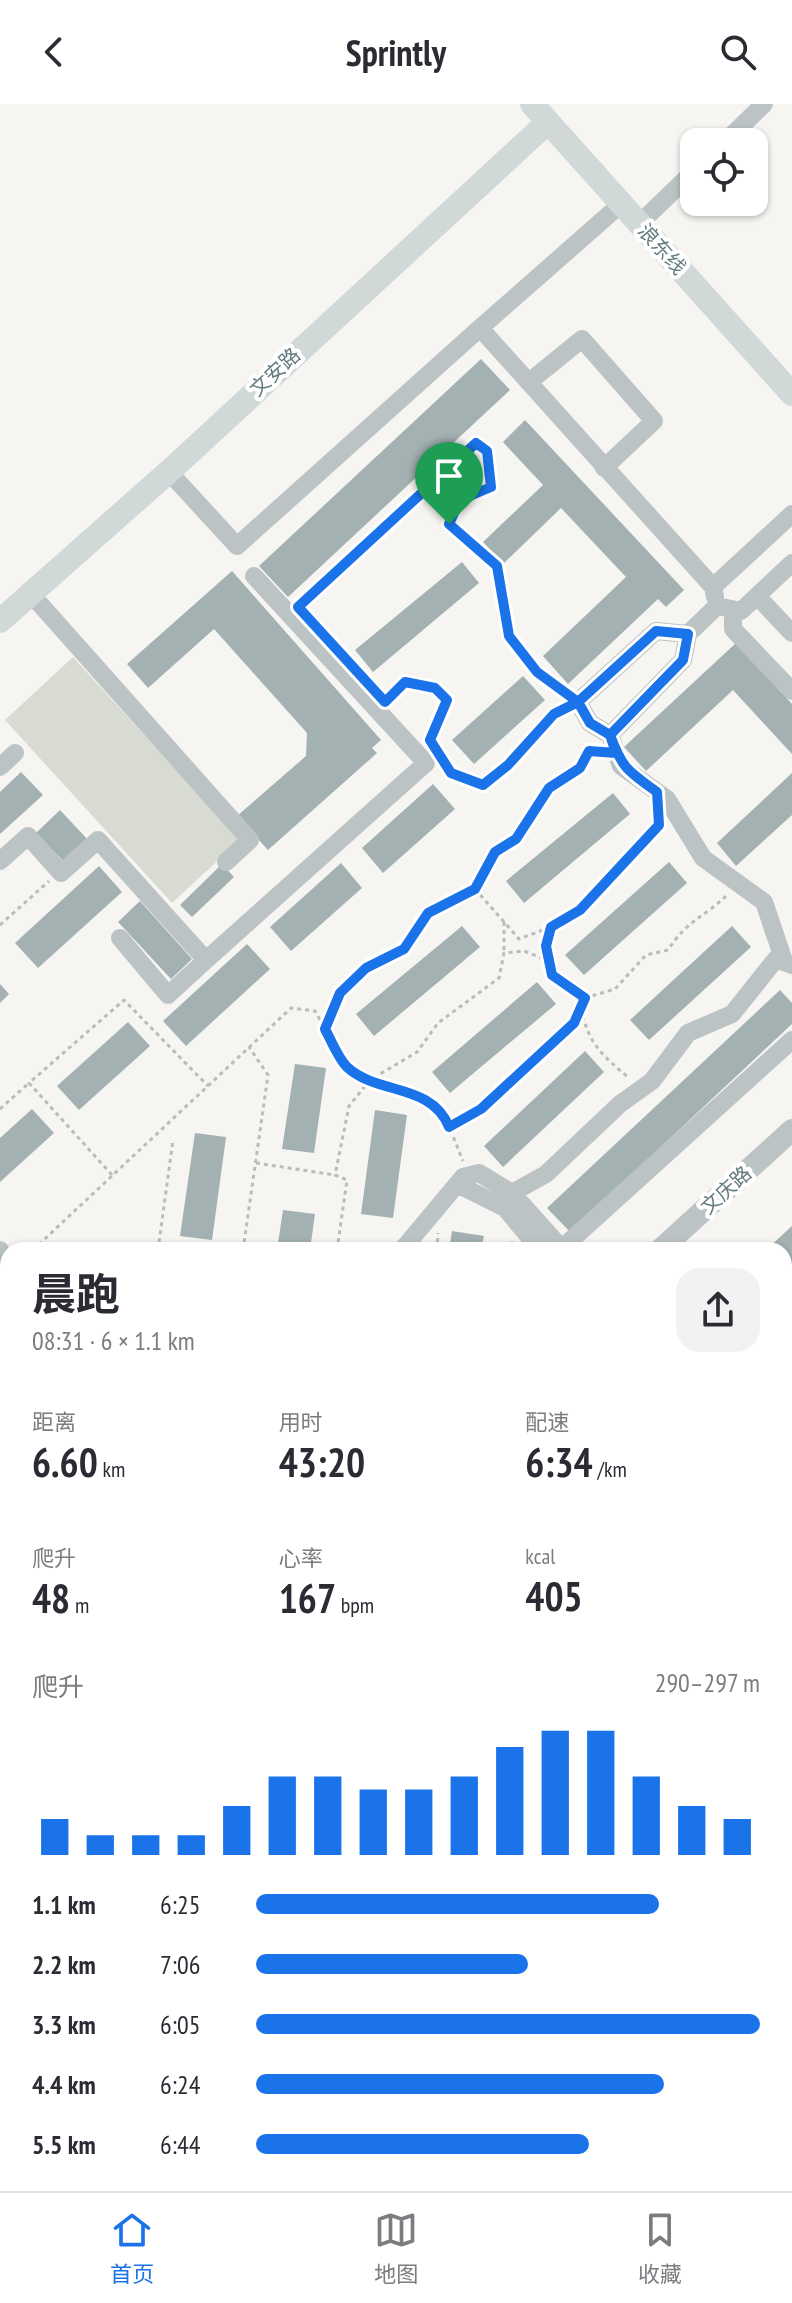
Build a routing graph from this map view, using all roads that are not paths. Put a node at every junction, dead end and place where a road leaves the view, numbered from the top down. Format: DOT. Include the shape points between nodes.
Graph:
graph roads {
  1 [pos="764,104"];
  2 [pos="540,113"];
  3 [pos="739,128"];
  4 [pos="680,184"];
  5 [pos="621,204"];
  6 [pos="639,224"];
  7 [pos="480,328"];
  8 [pos="529,382"];
  9 [pos="792,394"];
  10 [pos="604,468"];
  11 [pos="169,472"];
  12 [pos="792,514"];
  13 [pos="792,563"];
  14 [pos="254,576"];
  15 [pos="713,587"];
  16 [pos="31,594"];
  17 [pos="757,596"];
  18 [pos="725,608"];
  19 [pos="0,621"];
  20 [pos="792,633"];
  21 [pos="688,634"];
  22 [pos="792,691"];
  23 [pos="613,744"];
  24 [pos="15,753"];
  25 [pos="0,767"];
  26 [pos="0,861"];
  27 [pos="226,862"];
  28 [pos="120,938"];
  29 [pos="206,960"];
  30 [pos="788,963"];
  31 [pos="792,1040"];
  32 [pos="792,1130"];
  33 [pos="463,1180"];
  34 [pos="512,1193"];
  35 [pos="409,1242"];
  36 [pos="533,1242"];
  37 [pos="556,1242"];
  38 [pos="570,1242"];
  39 [pos="669,1242"];
  40 [pos="0,1250"];
  41 [pos="0,1271"];
  1 -- 3 [label="street"];
  2 -- 5 [label="main road, 浪东线"];
  2 -- 11 [label="main road, 文安路"];
  4 -- 6 [label="street"];
  5 -- 6 [label="main road, 浪东线"];
  5 -- 7 [label="street"];
  6 -- 9 [label="main road, 浪东线"];
  7 -- 8 [label="street"];
  7 -- 11 [label="street" via="237,546"];
  8 -- 10 [label="street"];
  8 -- 10 [label="street" via="582,339 654,421"];
  10 -- 15 [label="street"];
  11 -- 16 [label="main road, 文安路"];
  12 -- 15 [label="street"];
  13 -- 17 [label="street"];
  14 -- 29 [label="street" via="426,763"];
  15 -- 18 [label="street"];
  16 -- 19 [label="main road, 文安路"];
  16 -- 27 [label="street" via="250,840"];
  17 -- 18 [label="street" via="741,611"];
  17 -- 20 [label="street"];
  18 -- 21 [label="street"];
  18 -- 22 [label="street" via="733,629"];
  21 -- 23 [label="street" via="683,660"];
  21 -- 23 [label="street" via="656,631 578,702 590,723"];
  23 -- 30 [label="street" via="621,766 667,799 703,858 764,902"];
  24 -- 25 [label="street"];
  26 -- 29 [label="street" via="28,836 61,873 98,840"];
  28 -- 29 [label="street" via="168,995"];
  30 -- 34 [label="street" via="776,959 732,1014 688,1033 652,1081 546,1174"];
  31 -- 38 [label="street"];
  32 -- 39 [label="street, 文庆路"];
  33 -- 34 [label="street" via="479,1173"];
  33 -- 35 [label="street"];
  33 -- 36 [label="street" via="505,1208"];
  34 -- 37 [label="street"];
  40 -- 41 [label="street"];
}
